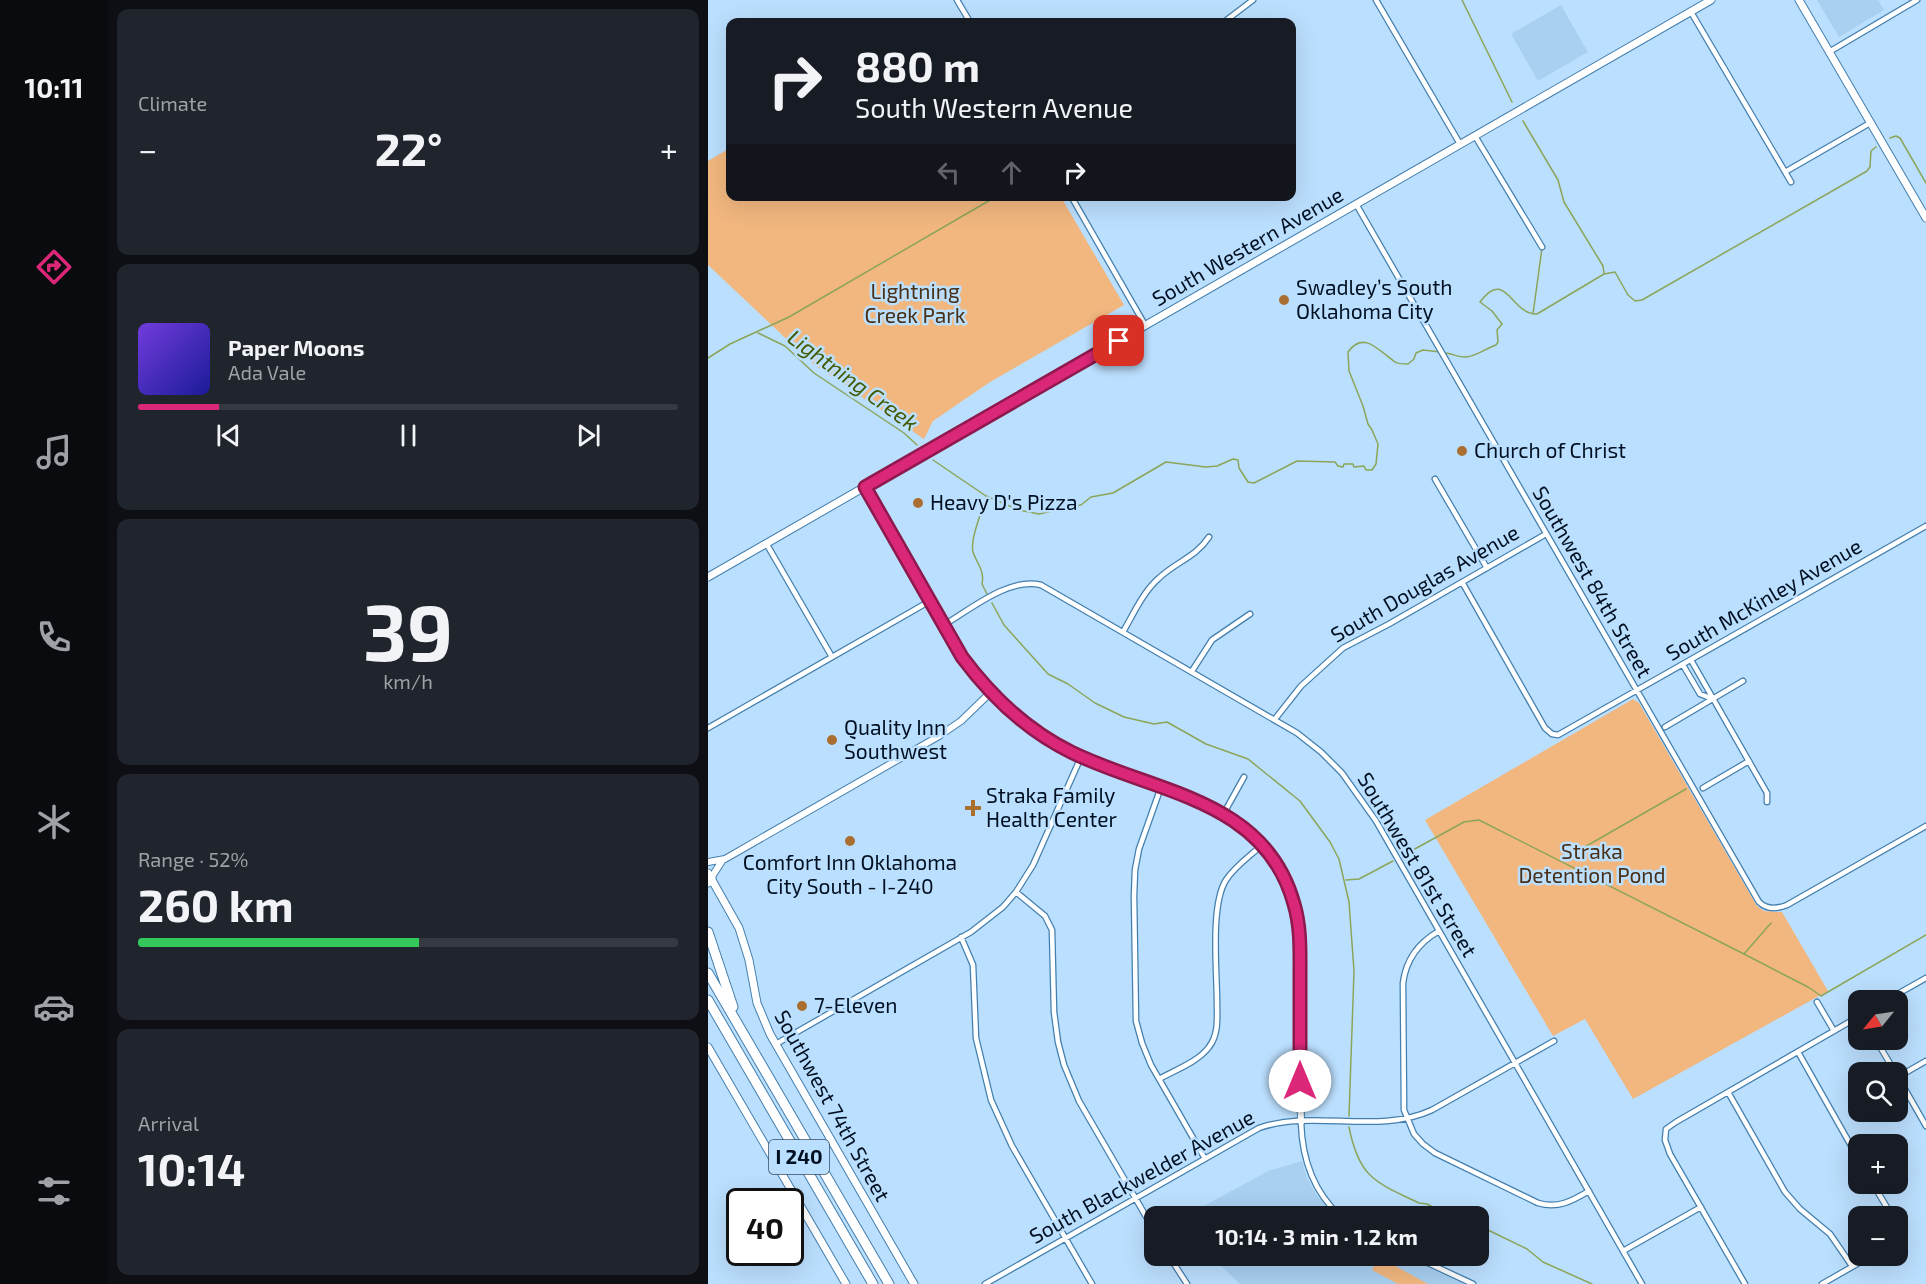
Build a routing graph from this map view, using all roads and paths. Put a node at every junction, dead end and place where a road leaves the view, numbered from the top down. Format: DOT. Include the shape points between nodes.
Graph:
graph roads {
  1 [pos="957,0"];
  2 [pos="1253,0"];
  3 [pos="1376,0"];
  4 [pos="1711,0"];
  5 [pos="1799,0"];
  6 [pos="1917,0"];
  7 [pos="1691,12"];
  8 [pos="968,18"];
  9 [pos="1229,18"];
  10 [pos="1829,52"];
  11 [pos="1870,123"];
  12 [pos="1475,136"];
  13 [pos="1460,144"];
  14 [pos="1785,172"];
  15 [pos="1791,182"];
  16 [pos="1074,201"];
  17 [pos="1356,204"];
  18 [pos="1926,218"];
  19 [pos="1542,247"];
  20 [pos="1145,326"];
  21 [pos="1435,478"];
  22 [pos="865,487"];
  23 [pos="1926,526"];
  24 [pos="1546,534"];
  25 [pos="1209,537"];
  26 [pos="766,543"];
  27 [pos="1487,568"];
  28 [pos="708,577"];
  29 [pos="1462,582"];
  30 [pos="930,601"];
  31 [pos="1250,614"];
  32 [pos="944,625"];
  33 [pos="1123,632"];
  34 [pos="832,657"];
  35 [pos="1691,660"];
  36 [pos="1683,665"];
  37 [pos="1192,671"];
  38 [pos="1743,681"];
  39 [pos="991,692"];
  40 [pos="1636,692"];
  41 [pos="1713,699"];
  42 [pos="1275,719"];
  43 [pos="1665,727"];
  44 [pos="708,728"];
  45 [pos="1081,757"];
  46 [pos="1749,761"];
  47 [pos="1244,777"];
  48 [pos="1161,787"];
  49 [pos="1702,788"];
  50 [pos="1767,801"];
  51 [pos="1224,813"];
  52 [pos="1926,826"];
  53 [pos="1262,845"];
  54 [pos="722,861"];
  55 [pos="708,862"];
  56 [pos="709,878"];
  57 [pos="1016,892"];
  58 [pos="1439,931"];
  59 [pos="708,932"];
  60 [pos="961,937"];
  61 [pos="708,973"];
  62 [pos="1926,978"];
  63 [pos="1905,990"];
  64 [pos="708,1000"];
  65 [pos="1817,1002"];
  66 [pos="1848,1023"];
  67 [pos="739,1027"];
  68 [pos="1834,1031"];
  69 [pos="1554,1041"];
  70 [pos="776,1044"];
  71 [pos="708,1047"];
  72 [pos="1798,1052"];
  73 [pos="1926,1061"];
  74 [pos="1515,1064"];
  75 [pos="1908,1071"];
  76 [pos="1159,1079"];
  77 [pos="1728,1092"];
  78 [pos="1908,1094"];
  79 [pos="1407,1119"];
  80 [pos="1300,1122"];
  81 [pos="1926,1126"];
  82 [pos="1848,1140"];
  83 [pos="1204,1157"];
  84 [pos="1589,1191"];
  85 [pos="1135,1198"];
  86 [pos="1331,1206"];
  87 [pos="1701,1207"];
  88 [pos="1144,1213"];
  89 [pos="1065,1238"];
  90 [pos="1623,1251"];
  91 [pos="1848,1260"];
  92 [pos="1175,1266"];
  93 [pos="1434,1266"];
  94 [pos="1852,1266"];
  95 [pos="846,1284"];
  96 [pos="873,1284"];
  97 [pos="889,1284"];
  98 [pos="915,1284"];
  99 [pos="985,1284"];
  100 [pos="1092,1284"];
  101 [pos="1187,1284"];
  102 [pos="1473,1284"];
  103 [pos="1642,1284"];
  104 [pos="1745,1284"];
  105 [pos="1822,1284"];
  1 -- 8 [label="street"];
  2 -- 9 [label="street"];
  3 -- 13 [label="street"];
  4 -- 7 [label="main road, South Western Avenue"];
  5 -- 10 [label="main road"];
  6 -- 10 [label="street"];
  7 -- 12 [label="main road, South Western Avenue"];
  7 -- 14 [label="street"];
  10 -- 11 [label="main road"];
  11 -- 14 [label="street"];
  11 -- 18 [label="main road"];
  12 -- 13 [label="main road, South Western Avenue"];
  12 -- 19 [label="street"];
  13 -- 17 [label="main road, South Western Avenue"];
  14 -- 15 [label="street"];
  16 -- 20 [label="street"];
  17 -- 20 [label="main road, South Western Avenue"];
  17 -- 24 [label="street, Southwest 84th Street"];
  20 -- 22 [label="main road, South Western Avenue"];
  21 -- 27 [label="street"];
  22 -- 26 [label="main road, South Western Avenue"];
  22 -- 30 [label="street"];
  23 -- 35 [label="street, South McKinley Avenue"];
  24 -- 27 [label="street, South Douglas Avenue"];
  24 -- 40 [label="street, Southwest 84th Street"];
  25 -- 33 [label="street" via="1200,550 1155,582"];
  26 -- 28 [label="main road, South Western Avenue"];
  26 -- 34 [label="street"];
  27 -- 29 [label="street, South Douglas Avenue"];
  29 -- 40 [label="street, South McKinley Avenue" via="1545,728 1555,735"];
  29 -- 42 [label="street, South Douglas Avenue" via="1338,651 1301,686"];
  30 -- 32 [label="street"];
  30 -- 34 [label="street"];
  31 -- 37 [label="street" via="1212,640"];
  32 -- 33 [label="street, Southwest 81st Street" via="1008,587 1030,583 1048,589"];
  32 -- 39 [label="street" via="962,657"];
  33 -- 37 [label="street, Southwest 81st Street"];
  34 -- 44 [label="street"];
  35 -- 36 [label="street, South McKinley Avenue"];
  35 -- 41 [label="street"];
  36 -- 40 [label="street, South McKinley Avenue"];
  36 -- 41 [label="street" via="1700,694"];
  37 -- 42 [label="street, Southwest 81st Street"];
  38 -- 41 [label="street"];
  39 -- 45 [label="street" via="1029,727"];
  39 -- 54 [label="street" via="954,727"];
  40 -- 52 [label="street, Southwest 84th Street" via="1762,905 1787,905"];
  41 -- 43 [label="street"];
  41 -- 46 [label="street"];
  42 -- 58 [label="street, Southwest 81st Street" via="1320,752 1351,784"];
  45 -- 48 [label="street"];
  45 -- 57 [label="street" via="1033,865"];
  46 -- 49 [label="street"];
  46 -- 50 [label="street" via="1767,793"];
  47 -- 51 [label="street"];
  48 -- 51 [label="street"];
  48 -- 76 [label="street" via="1139,849 1134,883 1136,1021"];
  51 -- 53 [label="street"];
  53 -- 76 [label="street" via="1231,874 1219,893 1217,1022 1213,1040 1200,1056"];
  53 -- 80 [label="street" via="1284,875 1298,923"];
  54 -- 55 [label="street"];
  54 -- 56 [label="street"];
  56 -- 70 [label="main road, Southwest 74th Street" via="739,928 757,1003"];
  57 -- 60 [label="street" via="994,915"];
  57 -- 85 [label="street" via="1042,912 1051,926 1054,1012 1064,1065 1079,1101"];
  58 -- 74 [label="street, Southwest 81st Street"];
  58 -- 79 [label="street" via="1416,949 1404,975 1403,1095"];
  59 -- 67 [label="highway"];
  60 -- 70 [label="street"];
  60 -- 89 [label="street" via="973,965 976,1038 991,1100 1012,1146"];
  61 -- 67 [label="highway, I 240"];
  62 -- 63 [label="street"];
  64 -- 96 [label="highway, I 240"];
  65 -- 68 [label="street"];
  66 -- 68 [label="street"];
  67 -- 97 [label="highway, I 240"];
  68 -- 72 [label="street"];
  69 -- 74 [label="street, South Blackwelder Avenue"];
  70 -- 98 [label="main road, Southwest 74th Street"];
  71 -- 95 [label="main road"];
  72 -- 77 [label="street"];
  72 -- 82 [label="street"];
  73 -- 75 [label="street"];
  74 -- 79 [label="street, South Blackwelder Avenue" via="1432,1110"];
  74 -- 84 [label="street, Southwest 81st Street"];
  76 -- 83 [label="street"];
  77 -- 87 [label="street" via="1676,1122 1665,1133 1670,1154"];
  77 -- 91 [label="street" via="1785,1192 1830,1234"];
  78 -- 81 [label="street"];
  79 -- 80 [label="street, South Blackwelder Avenue"];
  79 -- 84 [label="street" via="1428,1149 1538,1203 1556,1206"];
  80 -- 83 [label="street, South Blackwelder Avenue" via="1258,1128"];
  80 -- 86 [label="street" via="1311,1176"];
  83 -- 85 [label="street, South Blackwelder Avenue"];
  84 -- 90 [label="street, Southwest 81st Street"];
  85 -- 88 [label="street"];
  85 -- 89 [label="street, South Blackwelder Avenue"];
  87 -- 90 [label="street"];
  87 -- 104 [label="street"];
  89 -- 99 [label="street, South Blackwelder Avenue"];
  89 -- 100 [label="street"];
  90 -- 103 [label="street, Southwest 81st Street"];
  92 -- 101 [label="street"];
  93 -- 102 [label="street"];
  94 -- 105 [label="street"];
}
